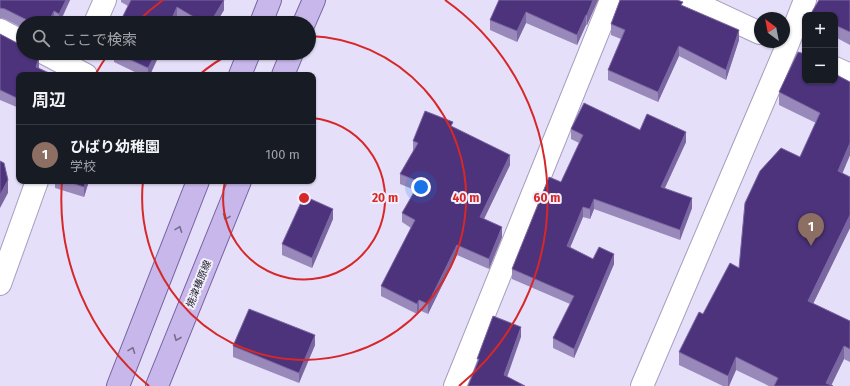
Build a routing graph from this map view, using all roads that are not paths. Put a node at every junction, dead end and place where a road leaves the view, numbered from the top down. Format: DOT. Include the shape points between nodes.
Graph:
graph roads {
  1 [pos="105,0"];
  2 [pos="270,0"];
  3 [pos="314,0"];
  4 [pos="611,0"];
  5 [pos="689,0"];
  6 [pos="805,0"];
  7 [pos="98,16"];
  8 [pos="264,16"];
  9 [pos="307,16"];
  10 [pos="0,30"];
  11 [pos="754,30"];
  12 [pos="16,38"];
  13 [pos="790,47"];
  14 [pos="790,48"];
  15 [pos="61,60"];
  16 [pos="246,60"];
  17 [pos="289,60"];
  18 [pos="80,68"];
  19 [pos="838,69"];
  20 [pos="241,72"];
  21 [pos="284,72"];
  22 [pos="850,75"];
  23 [pos="36,184"];
  24 [pos="197,184"];
  25 [pos="239,184"];
  26 [pos="6,252"];
  27 [pos="0,284"];
  28 [pos="118,386"];
  29 [pos="157,386"];
  30 [pos="455,386"];
  31 [pos="642,386"];
  1 -- 7 [label="street"];
  2 -- 8 [label="main road"];
  3 -- 9 [label="main road"];
  4 -- 30 [label="street"];
  5 -- 11 [label="street"];
  6 -- 13 [label="street"];
  10 -- 12 [label="street"];
  14 -- 31 [label="street"];
  15 -- 18 [label="street"];
  16 -- 20 [label="main road"];
  17 -- 21 [label="main road"];
  19 -- 22 [label="street"];
  23 -- 26 [label="street"];
  28 -- 24 [label="main road, one-way"];
  25 -- 29 [label="main road, 焼津榛原線, one-way"];
  26 -- 27 [label="street"];
}
